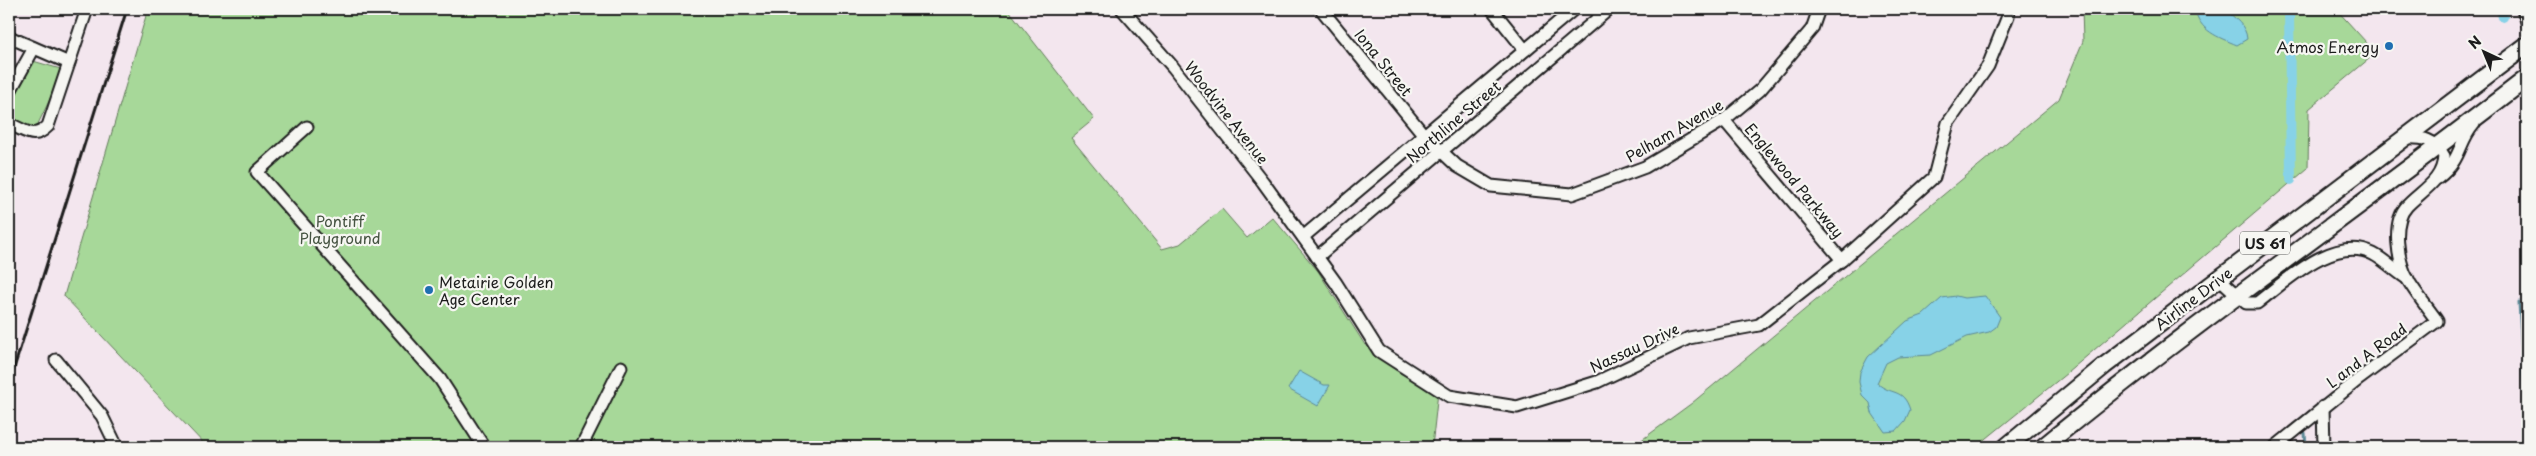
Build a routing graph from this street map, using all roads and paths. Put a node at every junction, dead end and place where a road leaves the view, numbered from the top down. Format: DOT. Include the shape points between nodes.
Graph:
graph roads {
  1 [pos="87,9"];
  2 [pos="1122,9"];
  3 [pos="1320,9"];
  4 [pos="1492,9"];
  5 [pos="1574,9"];
  6 [pos="1609,9"];
  7 [pos="1819,9"];
  8 [pos="2007,9"];
  9 [pos="2523,9"];
  10 [pos="2527,22"];
  11 [pos="9,37"];
  12 [pos="2527,45"];
  13 [pos="34,48"];
  14 [pos="1526,50"];
  15 [pos="69,63"];
  16 [pos="2527,78"];
  17 [pos="9,93"];
  18 [pos="2491,106"];
  19 [pos="1724,120"];
  20 [pos="9,124"];
  21 [pos="307,126"];
  22 [pos="1424,135"];
  23 [pos="2403,138"];
  24 [pos="2438,146"];
  25 [pos="1440,150"];
  26 [pos="2437,179"];
  27 [pos="1303,237"];
  28 [pos="1317,257"];
  29 [pos="1842,260"];
  30 [pos="2219,278"];
  31 [pos="2408,279"];
  32 [pos="2236,296"];
  33 [pos="56,360"];
  34 [pos="621,367"];
  35 [pos="2323,407"];
  36 [pos="117,447"];
  37 [pos="484,447"];
  38 [pos="581,447"];
  39 [pos="2006,447"];
  40 [pos="2043,447"];
  41 [pos="2274,447"];
  42 [pos="2324,447"];
  1 -- 15 [label="street"];
  2 -- 27 [label="street, Woodvine Avenue" via="1173,67"];
  3 -- 22 [label="street, Iona Street"];
  4 -- 14 [label="street"];
  5 -- 14 [label="street, Northline Street"];
  6 -- 25 [label="street, Northline Street"];
  7 -- 19 [label="street, Pelham Avenue" via="1807,36 1760,90"];
  8 -- 29 [label="street, Nassau Drive" via="2008,16 1988,66 1948,123 1934,177"];
  9 -- 10 [label="street"];
  11 -- 13 [label="street"];
  12 -- 23 [label="highway, Airline Drive / US 61"];
  13 -- 15 [label="street"];
  13 -- 17 [label="street"];
  14 -- 22 [label="street, Northline Street"];
  15 -- 20 [label="street" via="48,126 41,134 35,135"];
  16 -- 18 [label="highway, Airline Drive / US 61"];
  18 -- 24 [label="highway, Airline Drive / US 61"];
  18 -- 26 [label="street" via="2468,131 2456,162"];
  19 -- 25 [label="street, Pelham Avenue" via="1645,167 1572,194 1491,186 1457,166"];
  19 -- 29 [label="street, Englewood Parkway"];
  21 -- 37 [label="street" via="257,172 440,379"];
  22 -- 25 [label="street, Pelham Avenue"];
  22 -- 27 [label="street, Northline Street"];
  23 -- 24 [label="street" via="2426,138"];
  23 -- 30 [label="highway, Airline Drive / US 61"];
  24 -- 26 [label="street" via="2444,156"];
  24 -- 32 [label="highway, Airline Drive / US 61"];
  25 -- 28 [label="street, Northline Street"];
  26 -- 31 [label="street" via="2405,208 2398,227 2399,256"];
  27 -- 28 [label="street, Nassau Drive"];
  28 -- 29 [label="street, Nassau Drive" via="1380,351 1449,396 1517,407 1597,382 1689,338 1759,325"];
  30 -- 32 [label="street"];
  30 -- 39 [label="highway, Airline Drive / US 61" via="2104,366"];
  31 -- 32 [label="street" via="2372,254 2338,251 2320,256 2257,302 2246,303"];
  31 -- 35 [label="street, L and A Road" via="2437,321"];
  32 -- 40 [label="highway, Airline Drive / US 61"];
  33 -- 36 [label="street" via="102,416"];
  34 -- 38 [label="street"];
  35 -- 41 [label="street, L and A Road"];
  35 -- 42 [label="street"];
}
